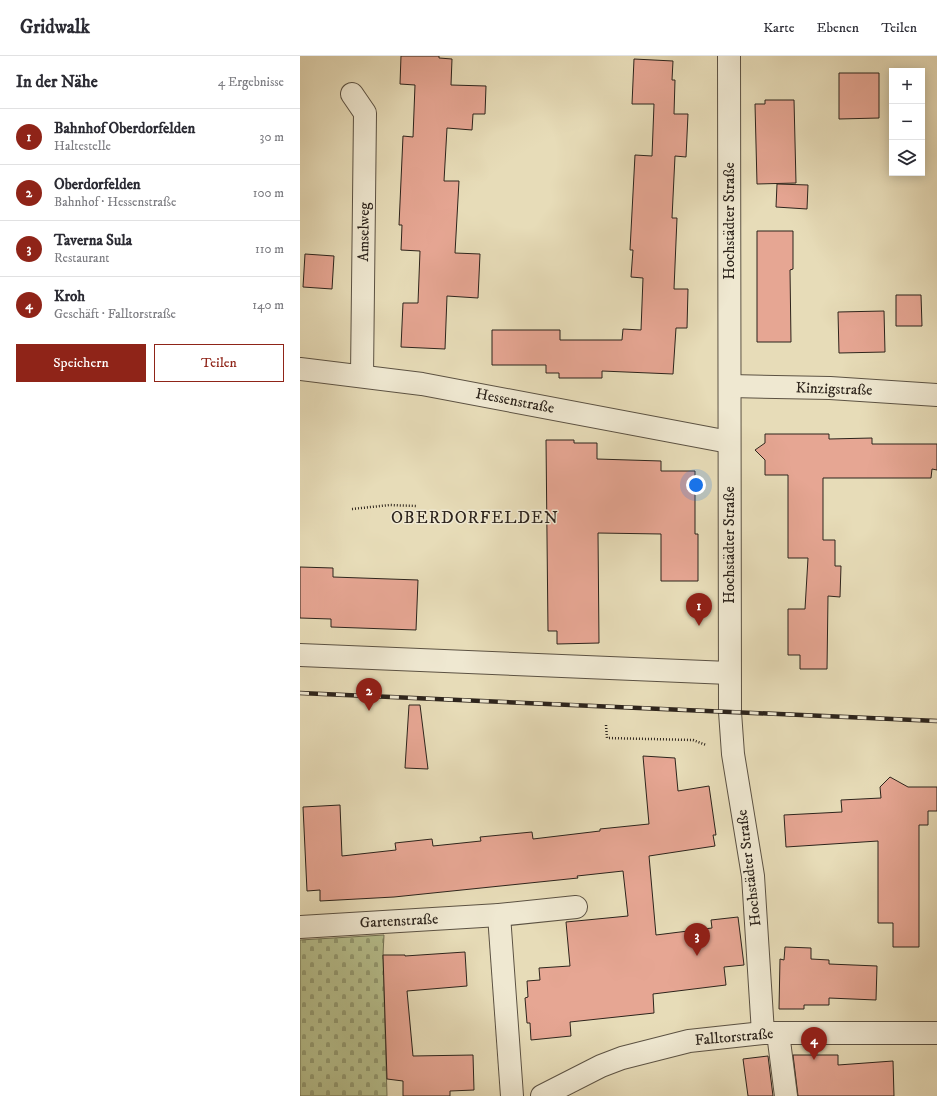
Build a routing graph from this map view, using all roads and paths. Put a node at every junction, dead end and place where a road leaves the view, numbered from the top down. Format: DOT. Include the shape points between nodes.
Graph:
graph roads {
  1 [pos="729,56"];
  2 [pos="352,94"];
  3 [pos="300,369"];
  4 [pos="362,375"];
  5 [pos="730,386"];
  6 [pos="937,395"];
  7 [pos="729,442"];
  8 [pos="416,506"];
  9 [pos="352,509"];
  10 [pos="300,655"];
  11 [pos="729,673"];
  12 [pos="606,725"];
  13 [pos="733,754"];
  14 [pos="576,907"];
  15 [pos="498,915"];
  16 [pos="300,927"];
  17 [pos="771,1033"];
  18 [pos="937,1033"];
  19 [pos="512,1096"];
  20 [pos="542,1096"];
  21 [pos="786,1096"];
  1 -- 5 [label="street, Hochstädter Straße"];
  2 -- 4 [label="street, Amselweg" via="365,113"];
  3 -- 4 [label="street, Hessenstraße"];
  4 -- 7 [label="street, Hessenstraße" via="430,385"];
  5 -- 6 [label="street, Kinzigstraße" via="830,388"];
  5 -- 7 [label="street, Hochstädter Straße"];
  7 -- 11 [label="street, Hochstädter Straße"];
  8 -- 9 [label="path" via="390,504"];
  10 -- 11 [label="street"];
  11 -- 13 [label="street, Hochstädter Straße"];
  12 -- 13 [label="path" via="607,738 693,740"];
  13 -- 17 [label="street, Hochstädter Straße" via="753,876"];
  14 -- 15 [label="street, Gartenstraße"];
  15 -- 16 [label="street, Gartenstraße"];
  15 -- 19 [label="street"];
  17 -- 18 [label="street, Falltorstraße"];
  17 -- 20 [label="street, Falltorstraße" via="689,1040 646,1051 601,1066"];
  17 -- 21 [label="street, Hochstädter Straße"];
}
